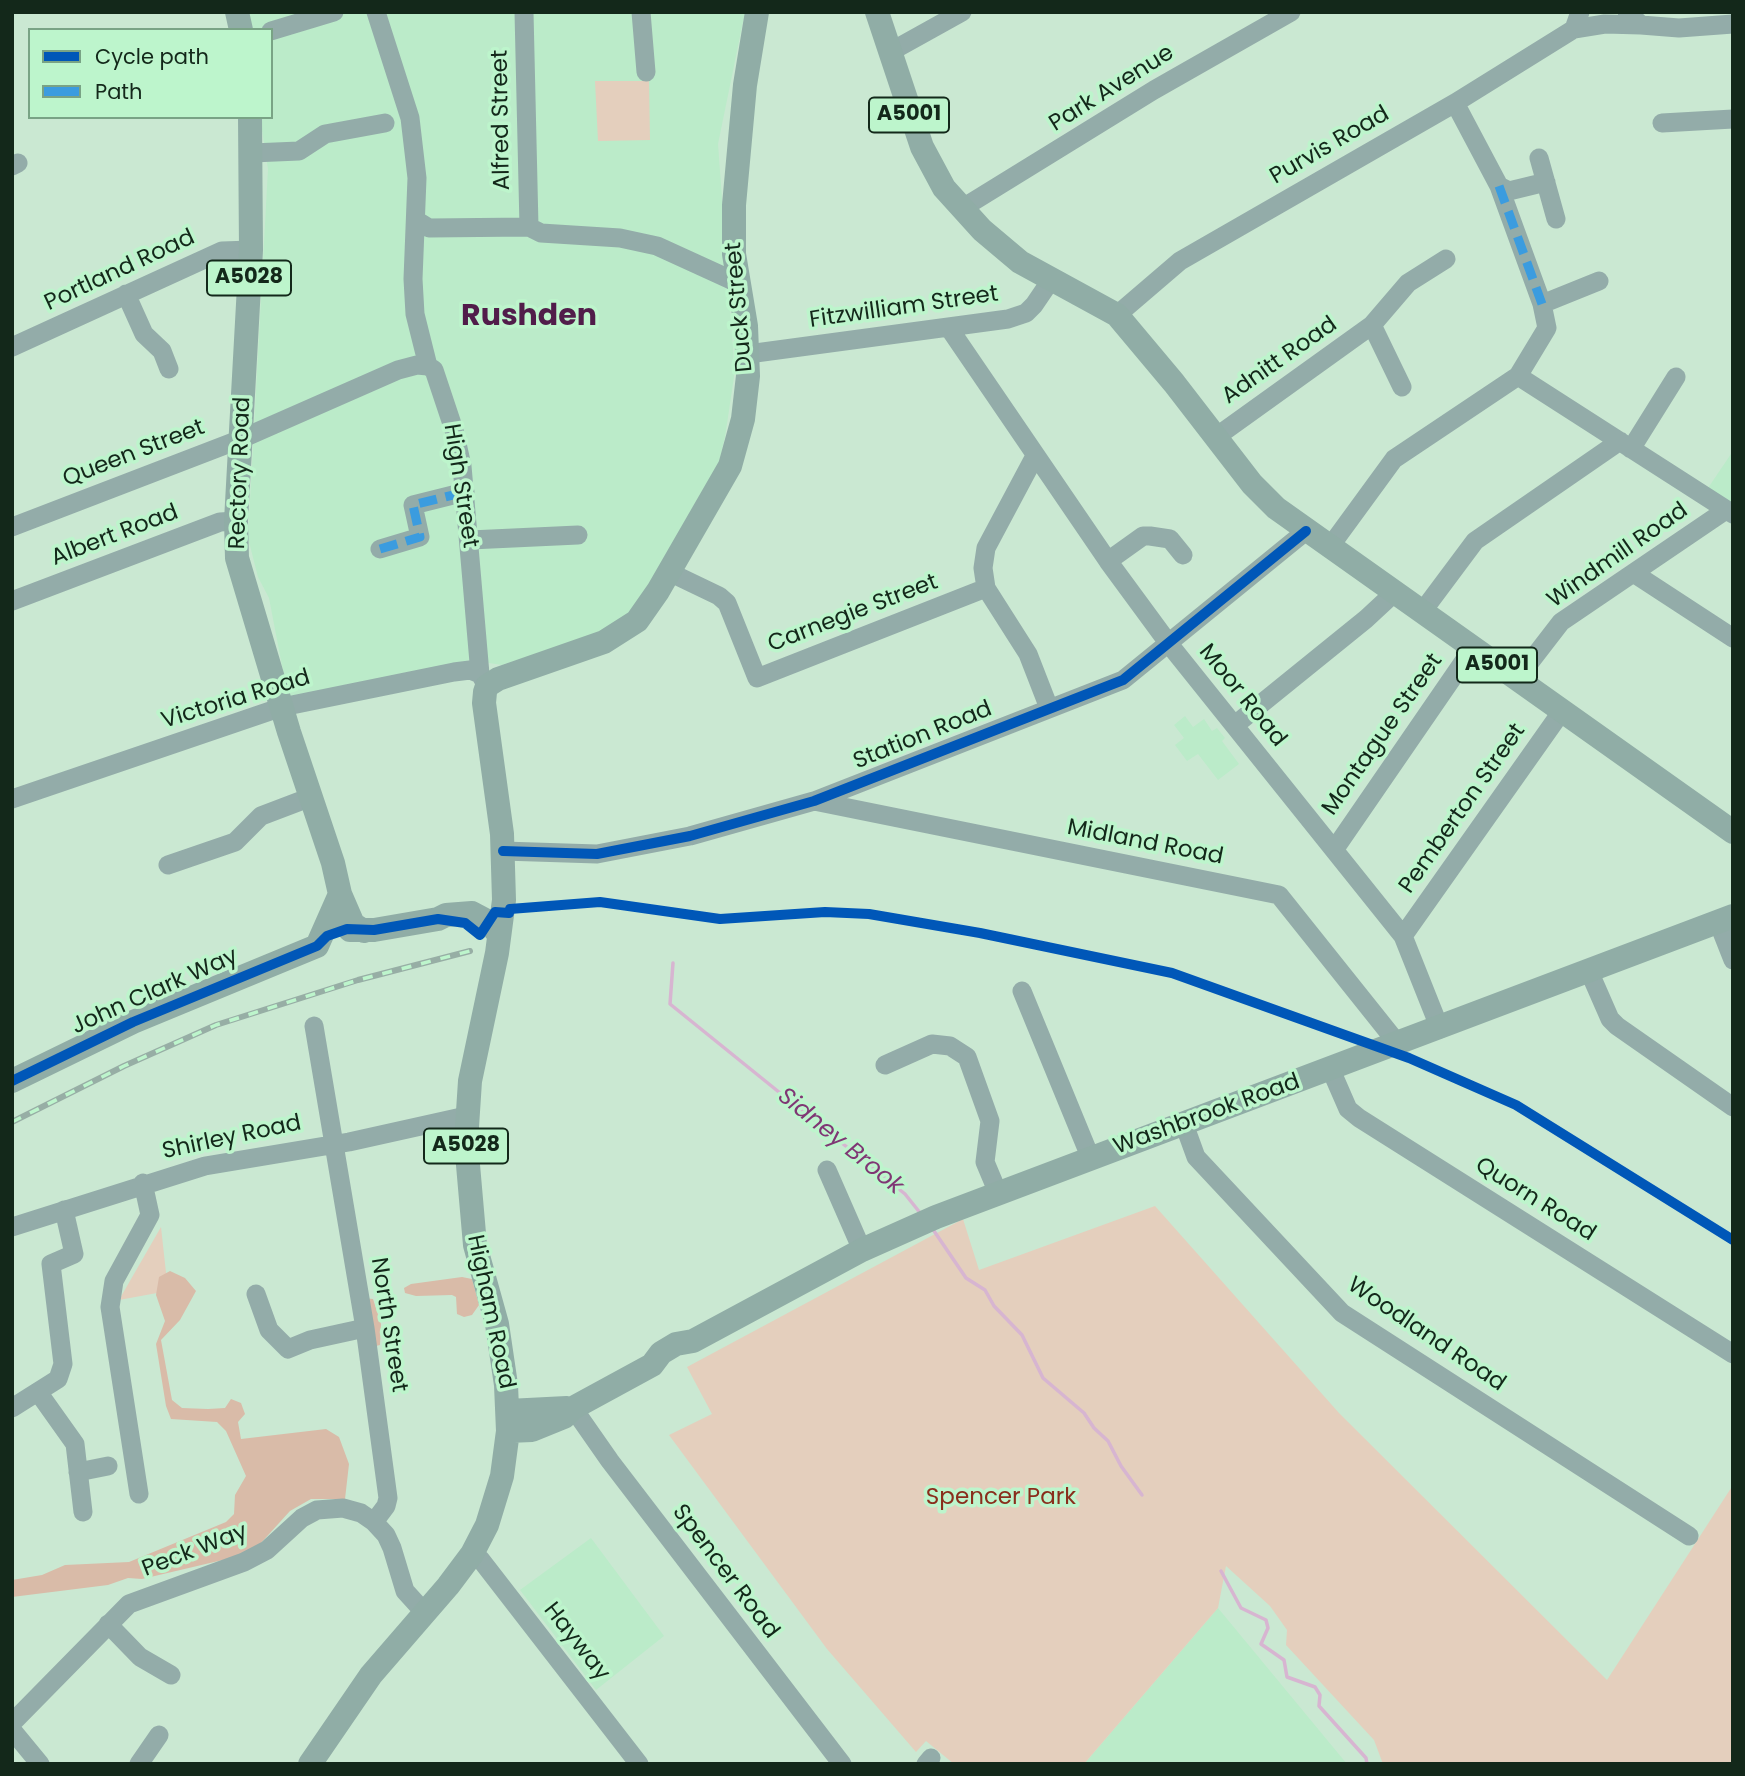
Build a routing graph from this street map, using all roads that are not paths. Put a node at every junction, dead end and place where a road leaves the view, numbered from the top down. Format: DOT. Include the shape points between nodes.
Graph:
graph roads {
  1 [pos="334,12"];
  2 [pos="376,12"];
  3 [pos="524,12"];
  4 [pos="640,12"];
  5 [pos="757,12"];
  6 [pos="877,12"];
  7 [pos="962,12"];
  8 [pos="1291,12"];
  9 [pos="1634,19"];
  10 [pos="1577,21"];
  11 [pos="1733,24"];
  12 [pos="273,30"];
  13 [pos="890,52"];
  14 [pos="646,72"];
  15 [pos="1455,103"];
  16 [pos="250,119"];
  17 [pos="1733,119"];
  18 [pos="385,123"];
  19 [pos="1662,123"];
  20 [pos="251,153"];
  21 [pos="1539,158"];
  22 [pos="1546,182"];
  23 [pos="1499,186"];
  24 [pos="961,209"];
  25 [pos="1556,219"];
  26 [pos="416,220"];
  27 [pos="530,227"];
  28 [pos="251,250"];
  29 [pos="1446,259"];
  30 [pos="1051,280"];
  31 [pos="1600,281"];
  32 [pos="738,283"];
  33 [pos="127,295"];
  34 [pos="1542,304"];
  35 [pos="1117,315"];
  36 [pos="1372,325"];
  37 [pos="949,328"];
  38 [pos="12,347"];
  39 [pos="748,354"];
  40 [pos="428,366"];
  41 [pos="169,369"];
  42 [pos="1518,376"];
  43 [pos="1676,377"];
  44 [pos="1402,387"];
  45 [pos="1216,437"];
  46 [pos="241,439"];
  47 [pos="1625,445"];
  48 [pos="1035,456"];
  49 [pos="465,492"];
  50 [pos="1729,512"];
  51 [pos="236,521"];
  52 [pos="12,527"];
  53 [pos="1306,531"];
  54 [pos="578,535"];
  55 [pos="470,540"];
  56 [pos="380,548"];
  57 [pos="1329,548"];
  58 [pos="1183,555"];
  59 [pos="1108,561"];
  60 [pos="669,572"];
  61 [pos="1635,574"];
  62 [pos="986,588"];
  63 [pos="1394,593"];
  64 [pos="12,601"];
  65 [pos="1422,612"];
  66 [pos="1733,638"];
  67 [pos="1169,644"];
  68 [pos="1473,648"];
  69 [pos="1517,679"];
  70 [pos="484,680"];
  71 [pos="282,707"];
  72 [pos="1048,708"];
  73 [pos="1562,711"];
  74 [pos="1235,724"];
  75 [pos="311,797"];
  76 [pos="12,799"];
  77 [pos="814,801"];
  78 [pos="1733,832"];
  79 [pos="503,850"];
  80 [pos="1334,850"];
  81 [pos="168,865"];
  82 [pos="502,885"];
  83 [pos="340,894"];
  84 [pos="473,919"];
  85 [pos="1726,919"];
  86 [pos="364,931"];
  87 [pos="499,935"];
  88 [pos="1403,936"];
  89 [pos="317,946"];
  90 [pos="1733,960"];
  91 [pos="491,968"];
  92 [pos="1589,971"];
  93 [pos="1023,991"];
  94 [pos="314,1026"];
  95 [pos="1440,1029"];
  96 [pos="1398,1044"];
  97 [pos="885,1065"];
  98 [pos="1331,1070"];
  99 [pos="12,1081"];
  100 [pos="1733,1107"];
  101 [pos="466,1116"];
  102 [pos="1184,1124"];
  103 [pos="333,1143"];
  104 [pos="1091,1159"];
  105 [pos="827,1170"];
  106 [pos="143,1183"];
  107 [pos="998,1193"];
  108 [pos="64,1210"];
  109 [pos="12,1227"];
  110 [pos="862,1250"];
  111 [pos="256,1294"];
  112 [pos="365,1328"];
  113 [pos="1733,1354"];
  114 [pos="38,1392"];
  115 [pos="12,1408"];
  116 [pos="573,1408"];
  117 [pos="508,1421"];
  118 [pos="108,1466"];
  119 [pos="78,1472"];
  120 [pos="139,1494"];
  121 [pos="83,1512"];
  122 [pos="374,1522"];
  123 [pos="1689,1536"];
  124 [pos="472,1553"];
  125 [pos="425,1613"];
  126 [pos="108,1623"];
  127 [pos="171,1675"];
  128 [pos="12,1723"];
  129 [pos="12,1730"];
  130 [pos="159,1735"];
  131 [pos="47,1762"];
  132 [pos="139,1764"];
  133 [pos="310,1764"];
  134 [pos="639,1764"];
  135 [pos="842,1764"];
  1 -- 12 [label="street"];
  2 -- 26 [label="street, High Street" via="410,118"];
  3 -- 27 [label="street, Alfred Street"];
  4 -- 14 [label="street"];
  5 -- 32 [label="main road, Duck Street" via="736,173 733,233"];
  6 -- 13 [label="main road, A5001"];
  7 -- 13 [label="street"];
  8 -- 24 [label="street, Park Avenue"];
  9 -- 10 [label="street, Purvis Road" via="1605,24"];
  9 -- 11 [label="street, Purvis Road" via="1679,28"];
  10 -- 15 [label="street, Purvis Road"];
  13 -- 24 [label="main road, A5001" via="922,148"];
  15 -- 23 [label="street"];
  15 -- 35 [label="street, Purvis Road" via="1180,261"];
  16 -- 20 [label="main road, Rectory Road / A5028"];
  17 -- 19 [label="street"];
  18 -- 20 [label="street" via="325,134 299,151"];
  20 -- 28 [label="main road, Rectory Road / A5028"];
  21 -- 22 [label="street"];
  22 -- 23 [label="street" via="1510,191"];
  22 -- 25 [label="street"];
  23 -- 34 [label="street"];
  24 -- 30 [label="main road, A5001" via="1000,247"];
  26 -- 27 [label="street" via="440,229"];
  26 -- 40 [label="street, High Street" via="415,314"];
  27 -- 32 [label="street" via="541,233 620,237 657,246"];
  28 -- 33 [label="street, Portland Road" via="222,251"];
  28 -- 46 [label="main road, Rectory Road / A5028"];
  29 -- 36 [label="street, Adnitt Road" via="1408,284"];
  30 -- 35 [label="main road, A5001"];
  30 -- 37 [label="street, Fitzwilliam Street" via="1026,313"];
  31 -- 34 [label="street"];
  32 -- 39 [label="main road, Duck Street"];
  33 -- 38 [label="street, Portland Road"];
  33 -- 41 [label="street" via="144,334 162,351"];
  34 -- 42 [label="street" via="1547,328"];
  35 -- 45 [label="main road, A5001"];
  36 -- 44 [label="street, Adnitt Road"];
  36 -- 45 [label="street, Adnitt Road"];
  37 -- 39 [label="street, Fitzwilliam Street"];
  37 -- 48 [label="street, Moor Road"];
  39 -- 60 [label="main road, Duck Street" via="746,402 730,466"];
  40 -- 46 [label="street, Queen Street" via="398,370"];
  40 -- 49 [label="street, High Street" via="434,370 454,430"];
  42 -- 47 [label="street"];
  42 -- 57 [label="street" via="1394,459"];
  43 -- 47 [label="street"];
  45 -- 53 [label="main road, A5001" via="1262,496"];
  46 -- 51 [label="main road, Rectory Road / A5028"];
  46 -- 52 [label="street, Queen Street"];
  47 -- 50 [label="street"];
  47 -- 65 [label="street" via="1475,541"];
  48 -- 59 [label="street, Moor Road"];
  48 -- 62 [label="street" via="986,548"];
  49 -- 55 [label="street, High Street"];
  49 -- 56 [label="street" via="413,505 420,537"];
  50 -- 61 [label="street, Windmill Road"];
  51 -- 64 [label="street, Albert Road" via="220,522"];
  51 -- 71 [label="main road, Rectory Road / A5028" via="241,574"];
  53 -- 57 [label="main road, A5001"];
  53 -- 67 [label="street, Station Road"];
  54 -- 55 [label="street"];
  55 -- 70 [label="street, High Street"];
  57 -- 63 [label="main road, A5001"];
  58 -- 59 [label="street" via="1170,539 1150,536"];
  59 -- 67 [label="street, Moor Road"];
  60 -- 62 [label="street, Carnegie Street" via="727,603 757,678"];
  60 -- 70 [label="main road, Duck Street" via="646,610 617,636"];
  61 -- 66 [label="street"];
  61 -- 69 [label="street, Windmill Road" via="1562,622"];
  62 -- 72 [label="street" via="1028,654"];
  63 -- 65 [label="main road, A5001"];
  63 -- 74 [label="street"];
  65 -- 68 [label="main road, A5001"];
  67 -- 72 [label="street, Station Road" via="1123,680"];
  67 -- 74 [label="street, Moor Road"];
  68 -- 69 [label="main road, A5001"];
  68 -- 80 [label="street, Montague Street"];
  69 -- 73 [label="main road, A5001"];
  70 -- 71 [label="street, Victoria Road" via="470,670 454,672"];
  70 -- 79 [label="main road, High Street / A5028"];
  71 -- 75 [label="main road, Rectory Road / A5028"];
  71 -- 76 [label="street, Victoria Road"];
  72 -- 77 [label="street, Station Road"];
  73 -- 78 [label="main road, A5001"];
  73 -- 88 [label="street, Pemberton Street"];
  74 -- 80 [label="street, Moor Road"];
  75 -- 81 [label="street" via="261,816 234,842"];
  75 -- 83 [label="main road, Rectory Road / A5028"];
  77 -- 79 [label="street, Station Road" via="690,836 608,852"];
  77 -- 96 [label="street, Midland Road" via="1279,895"];
  79 -- 82 [label="main road, High Street / A5028"];
  80 -- 88 [label="street, Moor Road"];
  82 -- 84 [label="main road" via="494,901"];
  82 -- 87 [label="main road, High Street / A5028"];
  83 -- 86 [label="main road, Rectory Road / A5028" via="353,924"];
  83 -- 89 [label="main road"];
  84 -- 86 [label="main road" via="462,913"];
  84 -- 87 [label="main road"];
  84 -- 91 [label="main road"];
  85 -- 90 [label="street"];
  85 -- 92 [label="main road, Washbrook Road"];
  86 -- 89 [label="main road" via="336,945"];
  87 -- 91 [label="main road, High Street / A5028"];
  88 -- 95 [label="street, Moor Road"];
  89 -- 99 [label="main road, John Clark Way" via="132,1022"];
  91 -- 101 [label="main road, Higham Road / A5028"];
  92 -- 95 [label="main road, Washbrook Road"];
  92 -- 100 [label="street" via="1617,1026"];
  93 -- 104 [label="street"];
  94 -- 103 [label="street, North Street"];
  95 -- 96 [label="main road, Washbrook Road"];
  96 -- 98 [label="main road, Washbrook Road"];
  97 -- 107 [label="street" via="932,1044 950,1046 967,1057 990,1121 985,1162"];
  98 -- 102 [label="main road, Washbrook Road"];
  98 -- 113 [label="street, Quorn Road" via="1348,1109 1359,1118"];
  101 -- 103 [label="street, Shirley Road"];
  101 -- 117 [label="main road, Higham Road / A5028" via="471,1220 497,1324"];
  102 -- 104 [label="main road, Washbrook Road"];
  102 -- 123 [label="street, Woodland Road" via="1196,1157 1342,1313"];
  103 -- 106 [label="street, Shirley Road" via="205,1166"];
  103 -- 112 [label="street, North Street"];
  104 -- 107 [label="main road, Washbrook Road"];
  105 -- 110 [label="street"];
  106 -- 108 [label="street, Shirley Road"];
  106 -- 120 [label="street" via="150,1215 114,1280 110,1307"];
  107 -- 110 [label="main road, Washbrook Road"];
  108 -- 109 [label="street, Shirley Road"];
  108 -- 114 [label="street" via="74,1254 51,1264 63,1364 58,1379"];
  110 -- 116 [label="main road, Washbrook Road" via="693,1341 673,1346 652,1365"];
  111 -- 112 [label="street" via="269,1331 288,1349"];
  112 -- 122 [label="street, North Street" via="387,1498"];
  114 -- 115 [label="street"];
  114 -- 119 [label="street" via="75,1444"];
  116 -- 117 [label="main road, Washbrook Road"];
  116 -- 135 [label="street, Spencer Road"];
  117 -- 124 [label="main road, Higham Road / A5028" via="496,1501"];
  118 -- 119 [label="street"];
  119 -- 121 [label="street"];
  122 -- 125 [label="street" via="389,1541 405,1591"];
  122 -- 126 [label="street, Peck Way" via="343,1508 317,1510 267,1550 142,1597"];
  124 -- 125 [label="main road, Higham Road / A5028"];
  124 -- 134 [label="street, Hayway"];
  125 -- 133 [label="main road, Higham Road / A5028" via="371,1675"];
  126 -- 127 [label="street" via="140,1657"];
  126 -- 128 [label="street, Peck Way"];
  129 -- 131 [label="street"];
  130 -- 132 [label="street"];
}
